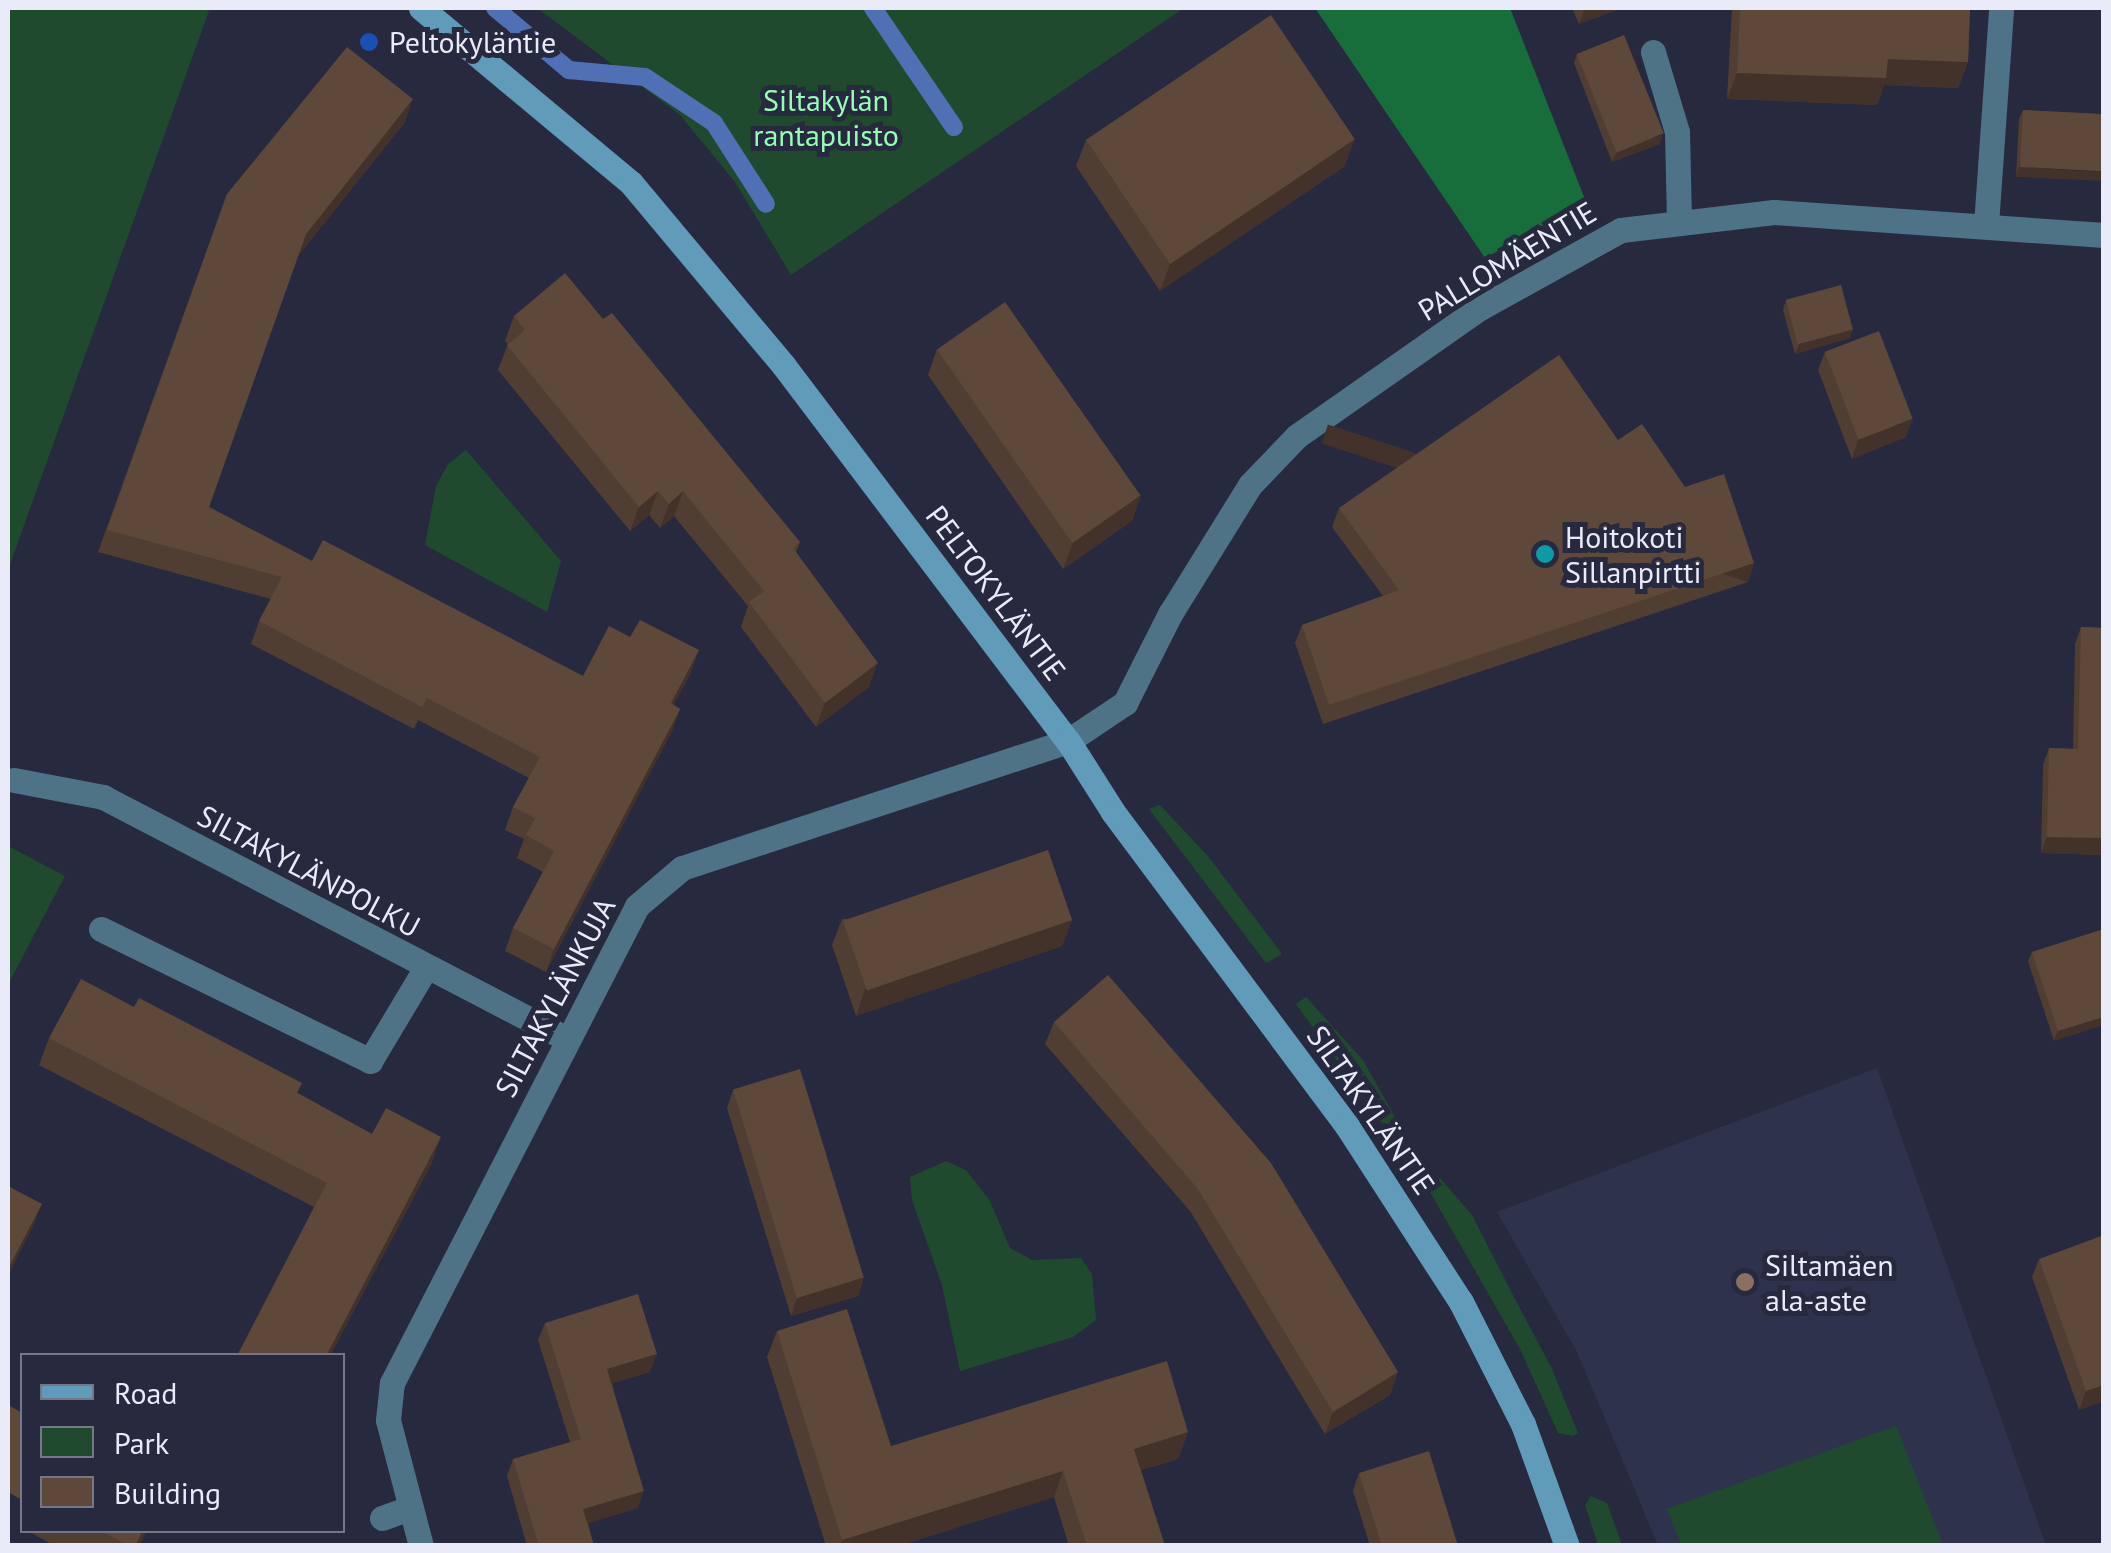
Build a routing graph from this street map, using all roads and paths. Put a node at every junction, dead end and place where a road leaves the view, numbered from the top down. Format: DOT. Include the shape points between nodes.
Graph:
graph roads {
  1 [pos="421,8"];
  2 [pos="2001,8"];
  3 [pos="1654,52"];
  4 [pos="1679,222"];
  5 [pos="1986,224"];
  6 [pos="2104,235"];
  7 [pos="1068,741"];
  8 [pos="14,780"];
  9 [pos="101,929"];
  10 [pos="425,970"];
  11 [pos="567,1039"];
  12 [pos="410,1508"];
  13 [pos="382,1518"];
  14 [pos="420,1546"];
  15 [pos="1567,1546"];
  1 -- 7 [label="street, PELTOKYLÄNTIE" via="632,183 784,366"];
  2 -- 5 [label="street"];
  3 -- 4 [label="street" via="1677,132"];
  4 -- 5 [label="street, PALLOMÄENTIE" via="1774,212"];
  4 -- 7 [label="street, PALLOMÄENTIE" via="1622,230 1530,278 1297,436 1250,484 1170,614 1125,703"];
  5 -- 6 [label="street, PALLOMÄENTIE"];
  7 -- 11 [label="street, SILTAKYLÄNKUJA" via="682,868 637,906"];
  7 -- 15 [label="street, SILTAKYLÄNTIE" via="1112,812 1347,1126 1460,1302 1523,1424"];
  8 -- 10 [label="street, SILTAKYLÄNPOLKU" via="103,797"];
  9 -- 10 [label="street" via="370,1061"];
  10 -- 11 [label="street, SILTAKYLÄNPOLKU"];
  11 -- 12 [label="street, SILTAKYLÄNKUJA" via="392,1383 388,1420"];
  12 -- 13 [label="street"];
  12 -- 14 [label="street, SILTAKYLÄNKUJA"];
}
